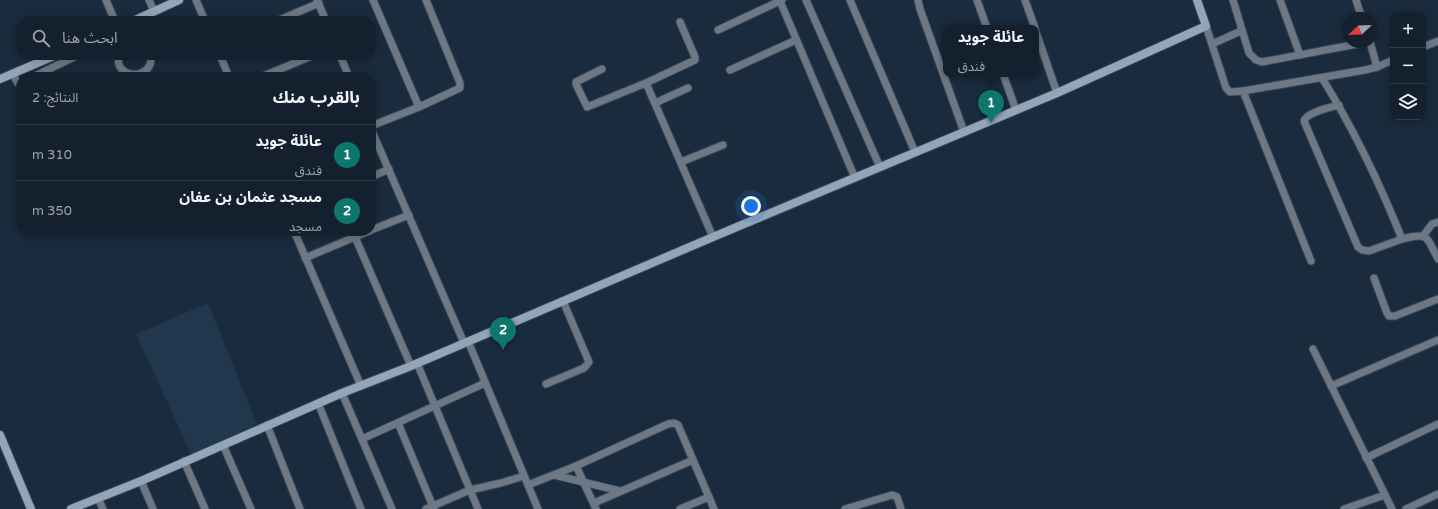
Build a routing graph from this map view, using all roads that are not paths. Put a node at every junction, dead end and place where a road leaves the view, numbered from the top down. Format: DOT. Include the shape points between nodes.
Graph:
graph roads {
  1 [pos="106,0"];
  2 [pos="149,0"];
  3 [pos="179,0"];
  4 [pos="196,0"];
  5 [pos="373,0"];
  6 [pos="426,0"];
  7 [pos="781,0"];
  8 [pos="806,0"];
  9 [pos="850,0"];
  10 [pos="918,0"];
  11 [pos="977,0"];
  12 [pos="1025,0"];
  13 [pos="1197,0"];
  14 [pos="1233,0"];
  15 [pos="1280,0"];
  16 [pos="1356,0"];
  17 [pos="318,2"];
  18 [pos="154,12"];
  19 [pos="1360,12"];
  20 [pos="113,16"];
  21 [pos="145,16"];
  22 [pos="203,16"];
  23 [pos="288,16"];
  24 [pos="324,16"];
  25 [pos="680,22"];
  26 [pos="986,25"];
  27 [pos="1034,25"];
  28 [pos="1206,26"];
  29 [pos="718,30"];
  30 [pos="1242,31"];
  31 [pos="796,40"];
  32 [pos="1438,40"];
  33 [pos="1039,41"];
  34 [pos="1212,44"];
  35 [pos="1426,46"];
  36 [pos="1342,47"];
  37 [pos="1371,48"];
  38 [pos="1300,55"];
  39 [pos="45,60"];
  40 [pos="69,60"];
  41 [pos="118,60"];
  42 [pos="151,60"];
  43 [pos="222,60"];
  44 [pos="302,60"];
  45 [pos="342,60"];
  46 [pos="1390,61"];
  47 [pos="1377,67"];
  48 [pos="602,69"];
  49 [pos="730,70"];
  50 [pos="18,72"];
  51 [pos="47,72"];
  52 [pos="125,72"];
  53 [pos="144,72"];
  54 [pos="227,72"];
  55 [pos="273,72"];
  56 [pos="347,72"];
  57 [pos="16,73"];
  58 [pos="943,73"];
  59 [pos="13,74"];
  60 [pos="944,77"];
  61 [pos="1004,77"];
  62 [pos="1322,78"];
  63 [pos="0,79"];
  64 [pos="16,80"];
  65 [pos="646,83"];
  66 [pos="688,88"];
  67 [pos="1243,91"];
  68 [pos="1057,93"];
  69 [pos="655,103"];
  70 [pos="1339,105"];
  71 [pos="419,107"];
  72 [pos="1016,110"];
  73 [pos="376,126"];
  74 [pos="964,132"];
  75 [pos="376,140"];
  76 [pos="723,145"];
  77 [pos="915,152"];
  78 [pos="681,162"];
  79 [pos="880,167"];
  80 [pos="388,170"];
  81 [pos="376,175"];
  82 [pos="855,178"];
  83 [pos="409,215"];
  84 [pos="1438,222"];
  85 [pos="376,229"];
  86 [pos="296,236"];
  87 [pos="1423,236"];
  88 [pos="355,237"];
  89 [pos="713,237"];
  90 [pos="1402,239"];
  91 [pos="305,258"];
  92 [pos="1438,259"];
  93 [pos="1311,261"];
  94 [pos="1374,278"];
  95 [pos="1438,299"];
  96 [pos="563,301"];
  97 [pos="1438,340"];
  98 [pos="466,342"];
  99 [pos="1313,349"];
  100 [pos="414,364"];
  101 [pos="485,383"];
  102 [pos="546,384"];
  103 [pos="360,386"];
  104 [pos="1331,386"];
  105 [pos="342,393"];
  106 [pos="318,403"];
  107 [pos="435,406"];
  108 [pos="398,423"];
  109 [pos="1438,424"];
  110 [pos="267,425"];
  111 [pos="1,439"];
  112 [pos="362,439"];
  113 [pos="223,445"];
  114 [pos="1366,458"];
  115 [pos="693,460"];
  116 [pos="184,461"];
  117 [pos="576,466"];
  118 [pos="554,474"];
  119 [pos="524,476"];
  120 [pos="141,480"];
  121 [pos="584,482"];
  122 [pos="528,485"];
  123 [pos="470,490"];
  124 [pos="620,491"];
  125 [pos="1438,494"];
  126 [pos="1384,495"];
  127 [pos="709,497"];
  128 [pos="98,498"];
  129 [pos="595,506"];
  130 [pos="859,507"];
  131 [pos="431,508"];
  132 [pos="31,509"];
  133 [pos="71,509"];
  134 [pos="103,509"];
  135 [pos="152,509"];
  136 [pos="205,509"];
  137 [pos="251,509"];
  138 [pos="300,509"];
  139 [pos="361,509"];
  140 [pos="392,509"];
  141 [pos="478,509"];
  142 [pos="538,509"];
  143 [pos="680,509"];
  144 [pos="714,509"];
  145 [pos="845,509"];
  146 [pos="901,509"];
  147 [pos="1344,509"];
  148 [pos="1392,509"];
  149 [pos="1406,509"];
  1 -- 20 [label="street"];
  2 -- 18 [label="street"];
  3 -- 18 [label="street"];
  4 -- 22 [label="street"];
  5 -- 71 [label="street"];
  6 -- 71 [label="street" via="461,86 459,90"];
  7 -- 29 [label="street"];
  7 -- 31 [label="street"];
  8 -- 79 [label="street"];
  9 -- 77 [label="street"];
  10 -- 58 [label="street"];
  11 -- 26 [label="street"];
  12 -- 27 [label="street"];
  13 -- 28 [label="street"];
  14 -- 30 [label="street"];
  15 -- 38 [label="street"];
  16 -- 19 [label="street"];
  17 -- 23 [label="street"];
  17 -- 24 [label="street"];
  18 -- 21 [label="street"];
  25 -- 65 [label="street" via="695,60"];
  28 -- 34 [label="street"];
  28 -- 68 [label="street"];
  30 -- 34 [label="street"];
  30 -- 38 [label="street" via="1249,53 1256,60 1262,62"];
  31 -- 49 [label="street"];
  31 -- 82 [label="street"];
  32 -- 35 [label="street"];
  33 -- 68 [label="street"];
  34 -- 67 [label="street" via="1227,90"];
  36 -- 38 [label="street"];
  37 -- 47 [label="street"];
  39 -- 50 [label="street"];
  40 -- 51 [label="street"];
  41 -- 52 [label="street"];
  42 -- 53 [label="street" via="149,68"];
  43 -- 54 [label="street"];
  44 -- 55 [label="street"];
  45 -- 56 [label="street"];
  46 -- 47 [label="street"];
  47 -- 62 [label="street"];
  48 -- 65 [label="street" via="576,81 587,107"];
  57 -- 59 [label="street"];
  59 -- 63 [label="street"];
  59 -- 64 [label="street"];
  60 -- 74 [label="street"];
  61 -- 72 [label="street"];
  62 -- 67 [label="street"];
  62 -- 70 [label="street"];
  65 -- 69 [label="street"];
  66 -- 69 [label="street"];
  67 -- 93 [label="street"];
  68 -- 72 [label="street"];
  69 -- 78 [label="street"];
  70 -- 90 [label="street"];
  70 -- 90 [label="street" via="1310,114 1304,121 1358,246 1369,251"];
  71 -- 73 [label="street"];
  72 -- 74 [label="street"];
  74 -- 77 [label="street"];
  75 -- 80 [label="street"];
  76 -- 78 [label="street"];
  77 -- 79 [label="street"];
  78 -- 89 [label="street"];
  79 -- 82 [label="street"];
  80 -- 81 [label="street"];
  80 -- 83 [label="street"];
  82 -- 89 [label="street"];
  83 -- 85 [label="street"];
  83 -- 98 [label="street"];
  84 -- 87 [label="street" via="1432,224"];
  86 -- 91 [label="street"];
  87 -- 90 [label="street" via="1415,235"];
  87 -- 92 [label="street"];
  88 -- 91 [label="street"];
  88 -- 100 [label="street"];
  89 -- 96 [label="street"];
  91 -- 103 [label="street"];
  94 -- 95 [label="street" via="1386,313 1390,316"];
  96 -- 98 [label="street"];
  96 -- 102 [label="street" via="589,362 584,368"];
  97 -- 104 [label="street"];
  98 -- 100 [label="street"];
  98 -- 101 [label="street"];
  99 -- 104 [label="street"];
  100 -- 103 [label="street"];
  100 -- 107 [label="street"];
  101 -- 107 [label="street"];
  101 -- 119 [label="street"];
  103 -- 105 [label="street"];
  104 -- 114 [label="street"];
  105 -- 106 [label="street"];
  105 -- 112 [label="street"];
  106 -- 110 [label="street"];
  106 -- 139 [label="street"];
  107 -- 108 [label="street"];
  107 -- 123 [label="street"];
  108 -- 112 [label="street"];
  108 -- 131 [label="street"];
  109 -- 114 [label="street"];
  110 -- 113 [label="street"];
  110 -- 138 [label="street"];
  111 -- 132 [label="street"];
  112 -- 140 [label="street"];
  113 -- 116 [label="street"];
  113 -- 137 [label="street"];
  114 -- 126 [label="street"];
  115 -- 117 [label="street" via="678,425 674,423"];
  115 -- 124 [label="street"];
  115 -- 127 [label="street"];
  116 -- 120 [label="street"];
  116 -- 136 [label="street"];
  117 -- 118 [label="street"];
  117 -- 121 [label="street"];
  118 -- 121 [label="street"];
  118 -- 122 [label="street"];
  119 -- 122 [label="street"];
  119 -- 123 [label="street"];
  120 -- 128 [label="street"];
  120 -- 135 [label="street"];
  121 -- 124 [label="street"];
  121 -- 129 [label="street"];
  122 -- 142 [label="street"];
  123 -- 131 [label="street"];
  123 -- 141 [label="street"];
  124 -- 129 [label="street"];
  125 -- 149 [label="street"];
  126 -- 147 [label="street"];
  126 -- 148 [label="street"];
  127 -- 143 [label="street"];
  127 -- 144 [label="street"];
  128 -- 133 [label="street"];
  128 -- 134 [label="street"];
  130 -- 145 [label="street"];
  130 -- 146 [label="street" via="893,495 898,499"];
}
